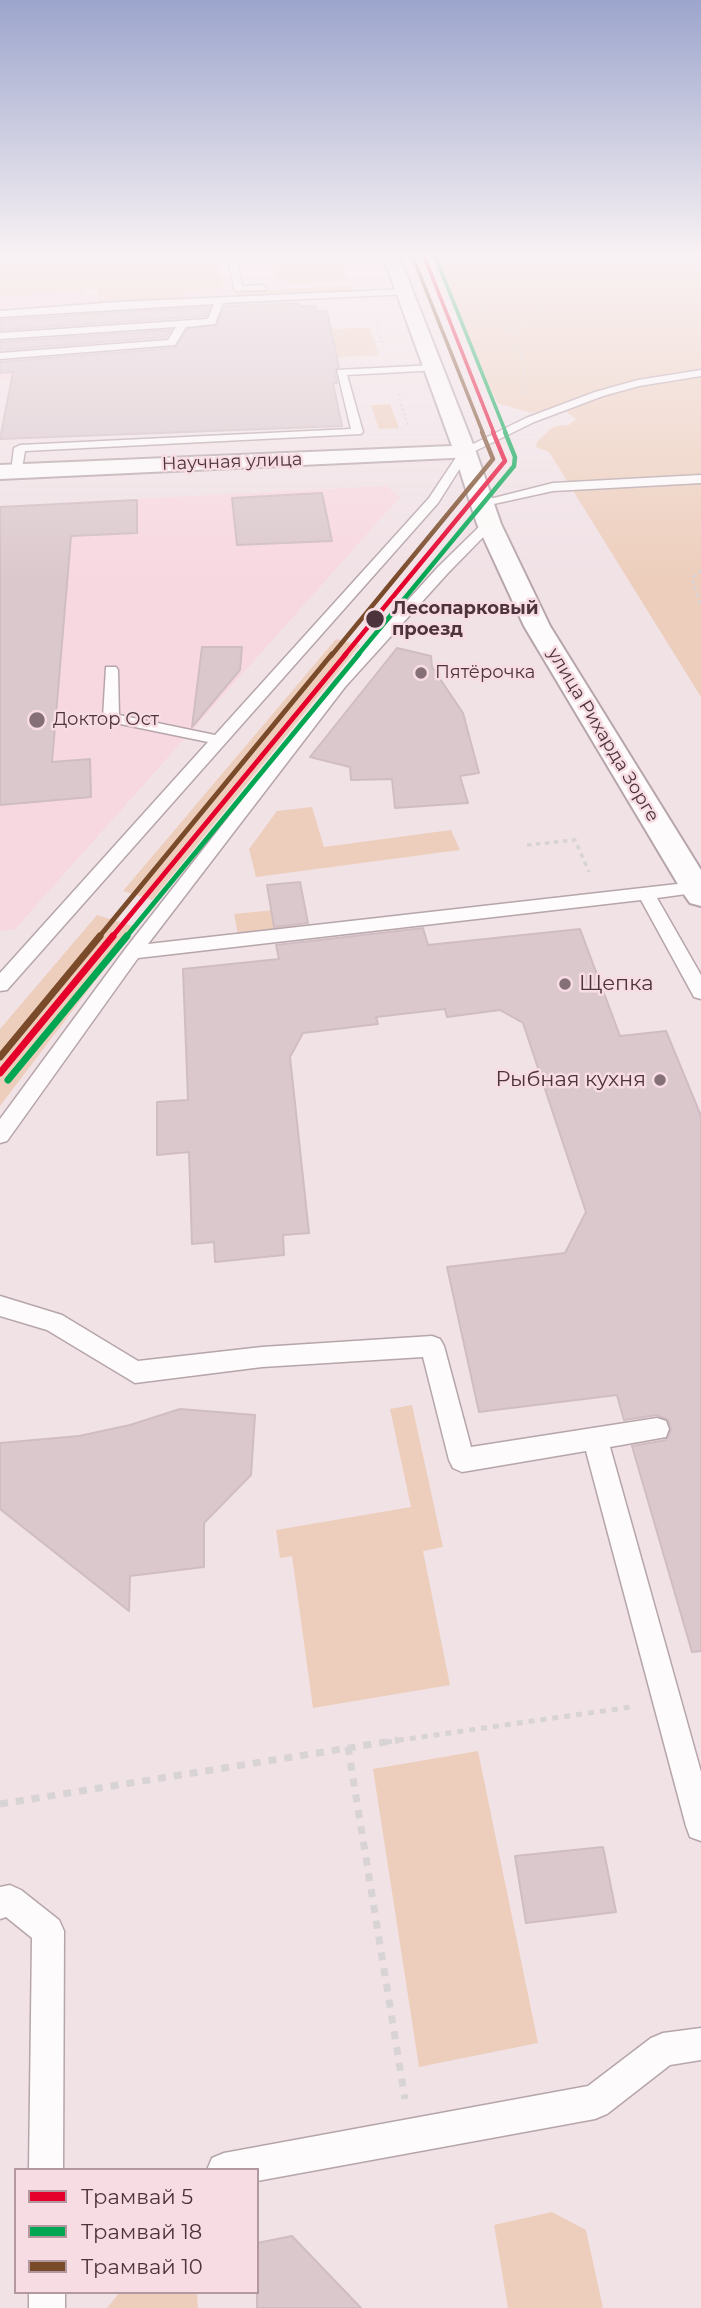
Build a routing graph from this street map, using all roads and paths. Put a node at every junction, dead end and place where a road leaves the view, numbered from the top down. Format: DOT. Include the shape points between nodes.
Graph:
graph roads {
  1 [pos="432,364"];
  2 [pos="524,364"];
  3 [pos="434,368"];
  4 [pos="701,373"];
  5 [pos="523,401"];
  6 [pos="465,452"];
  7 [pos="8,472"];
  8 [pos="701,479"];
  9 [pos="485,514"];
  10 [pos="701,570"];
  11 [pos="701,606"];
  12 [pos="111,670"];
  13 [pos="219,740"];
  14 [pos="527,845"];
  15 [pos="698,892"];
  16 [pos="646,894"];
  17 [pos="601,899"];
  18 [pos="132,952"];
  19 [pos="0,985"];
  20 [pos="701,992"];
  21 [pos="0,1135"];
  22 [pos="0,1306"];
  23 [pos="657,1429"];
  24 [pos="595,1438"];
  25 [pos="667,1701"];
  26 [pos="348,1747"];
  27 [pos="0,1804"];
  28 [pos="701,1826"];
  29 [pos="0,1903"];
  30 [pos="701,2044"];
  31 [pos="410,2136"];
  32 [pos="47,2168"];
  33 [pos="235,2168"];
  1 -- 3 [label="street, улица Рихарда Зорге"];
  2 -- 5 [label="path"];
  3 -- 6 [label="street, улица Рихарда Зорге"];
  3 -- 7 [label="lane" via="341,372 357,432 20,448"];
  4 -- 6 [label="lane" via="599,394 530,420"];
  6 -- 7 [label="street, Научная улица"];
  6 -- 9 [label="street, улица Рихарда Зорге"];
  6 -- 13 [label="lane" via="434,500"];
  8 -- 9 [label="lane" via="554,487"];
  9 -- 15 [label="street, улица Рихарда Зорге" via="537,626"];
  9 -- 18 [label="lane" via="443,570 340,684"];
  10 -- 11 [label="path" via="692,579"];
  12 -- 13 [label="lane" via="110,718"];
  13 -- 19 [label="lane"];
  14 -- 17 [label="path" via="575,840"];
  15 -- 16 [label="lane"];
  16 -- 17 [label="lane"];
  16 -- 20 [label="lane"];
  17 -- 18 [label="lane"];
  18 -- 21 [label="lane"];
  22 -- 24 [label="lane" via="54,1322 135,1372 262,1357 432,1346 462,1460"];
  23 -- 24 [label="lane"];
  24 -- 25 [label="lane"];
  25 -- 26 [label="path"];
  25 -- 28 [label="lane"];
  26 -- 27 [label="path"];
  26 -- 31 [label="path"];
  29 -- 32 [label="lane" via="10,1900 48,1931"];
  30 -- 31 [label="lane" via="663,2050 595,2102"];
  31 -- 33 [label="lane"];
}
